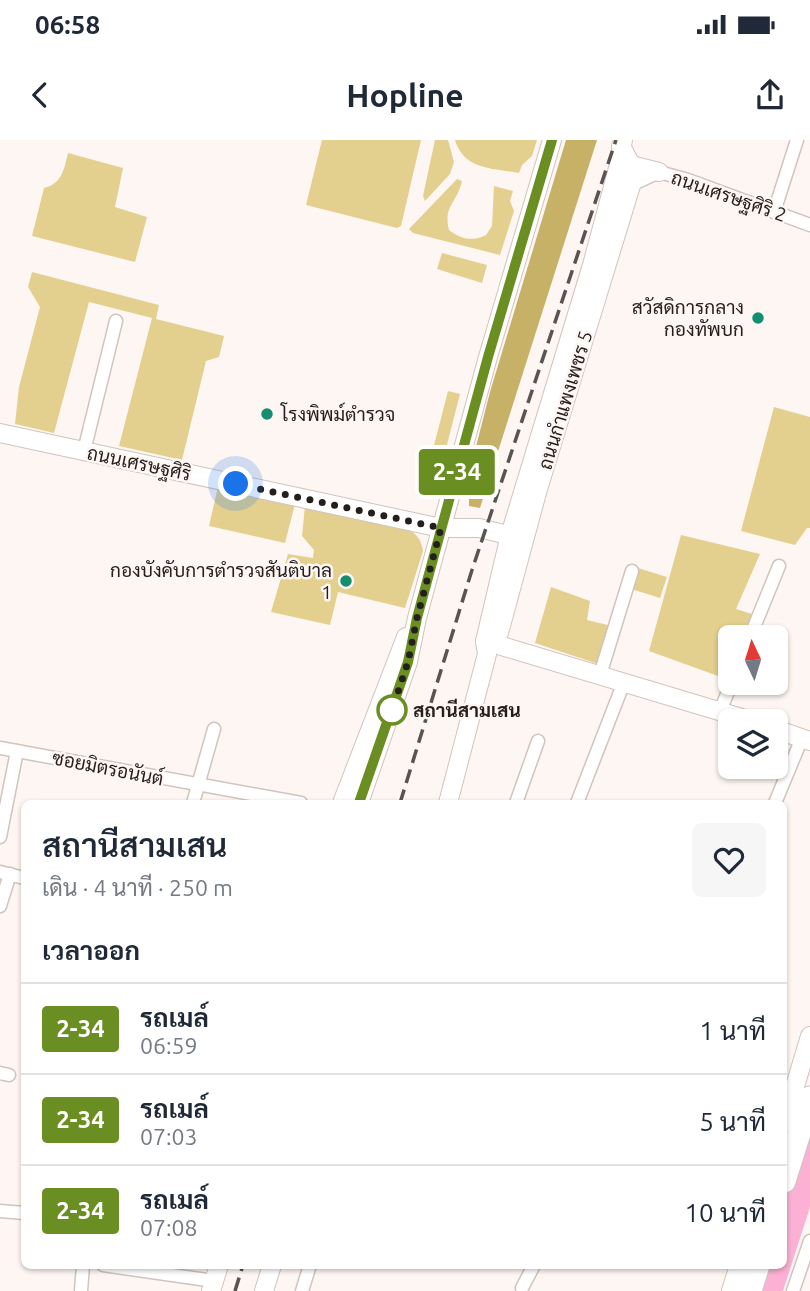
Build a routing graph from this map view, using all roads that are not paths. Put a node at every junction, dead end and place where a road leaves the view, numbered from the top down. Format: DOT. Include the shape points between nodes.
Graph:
graph roads {
  1 [pos="552,140"];
  2 [pos="797,140"];
  3 [pos="622,143"];
  4 [pos="631,165"];
  5 [pos="659,172"];
  6 [pos="631,185"];
  7 [pos="611,196"];
  8 [pos="774,212"];
  9 [pos="810,225"];
  10 [pos="116,321"];
  11 [pos="0,433"];
  12 [pos="84,451"];
  13 [pos="441,528"];
  14 [pos="517,537"];
  15 [pos="779,566"];
  16 [pos="632,570"];
  17 [pos="417,618"];
  18 [pos="755,625"];
  19 [pos="489,646"];
  20 [pos="600,675"];
  21 [pos="624,682"];
  22 [pos="718,710"];
  23 [pos="214,729"];
  24 [pos="788,733"];
  25 [pos="806,739"];
  26 [pos="538,741"];
  27 [pos="0,748"];
  28 [pos="17,751"];
  29 [pos="198,785"];
  30 [pos="194,800"];
  31 [pos="284,800"];
  32 [pos="343,800"];
  33 [pos="360,800"];
  34 [pos="448,800"];
  35 [pos="517,800"];
  36 [pos="578,800"];
  37 [pos="776,800"];
  38 [pos="0,837"];
  39 [pos="5,873"];
  40 [pos="0,906"];
  41 [pos="810,1036"];
  42 [pos="810,1098"];
  43 [pos="787,1113"];
  44 [pos="787,1171"];
  45 [pos="0,1212"];
  46 [pos="21,1213"];
  47 [pos="810,1241"];
  48 [pos="83,1269"];
  49 [pos="135,1269"];
  50 [pos="271,1269"];
  51 [pos="309,1269"];
  52 [pos="532,1269"];
  53 [pos="738,1269"];
  54 [pos="757,1269"];
  55 [pos="215,1279"];
  56 [pos="522,1289"];
  57 [pos="81,1291"];
  58 [pos="264,1291"];
  59 [pos="302,1291"];
  60 [pos="732,1291"];
  61 [pos="750,1291"];
  62 [pos="793,1291"];
  1 -- 13 [label="street"];
  2 -- 8 [label="street"];
  3 -- 4 [label="street, ถนนกำแพงเพชร 5"];
  3 -- 7 [label="street, ถนนกำแพงเพชร 5"];
  4 -- 5 [label="street"];
  4 -- 6 [label="street, ถนนกำแพงเพชร 5"];
  5 -- 6 [label="street, ถนนเศรษฐศิริ 2"];
  5 -- 8 [label="street, ถนนเศรษฐศิริ 2"];
  6 -- 7 [label="street, ถนนเศรษฐศิริ 2"];
  6 -- 14 [label="street, ถนนกำแพงเพชร 5"];
  7 -- 14 [label="street, ถนนกำแพงเพชร 5"];
  8 -- 9 [label="street, ถนนเศรษฐศิริ 2"];
  10 -- 12 [label="street"];
  11 -- 12 [label="street, ถนนเศรษฐศิริ"];
  12 -- 13 [label="street, ถนนเศรษฐศิริ"];
  13 -- 14 [label="street, ถนนเศรษฐศิริ" via="479,528"];
  13 -- 17 [label="street"];
  14 -- 19 [label="street, ถนนกำแพงเพชร 5"];
  15 -- 18 [label="street"];
  16 -- 20 [label="street"];
  17 -- 32 [label="street" via="402,645"];
  17 -- 33 [label="street" via="408,662"];
  19 -- 20 [label="street"];
  19 -- 34 [label="street, ถนนกำแพงเพชร 5"];
  20 -- 21 [label="street"];
  21 -- 22 [label="street"];
  21 -- 36 [label="street"];
  23 -- 29 [label="street"];
  24 -- 25 [label="street"];
  25 -- 37 [label="street"];
  26 -- 35 [label="street"];
  27 -- 28 [label="street, ซอยมิตรอนันต์"];
  28 -- 29 [label="street, ซอยมิตรอนันต์"];
  28 -- 38 [label="street"];
  29 -- 30 [label="street"];
  29 -- 31 [label="street, ซอยมิตรอนันต์"];
  39 -- 40 [label="street"];
  41 -- 43 [label="street"];
  42 -- 44 [label="highway"];
  45 -- 46 [label="street"];
  47 -- 62 [label="street"];
  48 -- 57 [label="street"];
  49 -- 55 [label="street"];
  50 -- 58 [label="street"];
  51 -- 59 [label="street"];
  52 -- 56 [label="street"];
  53 -- 60 [label="street"];
  54 -- 61 [label="highway"];
}
